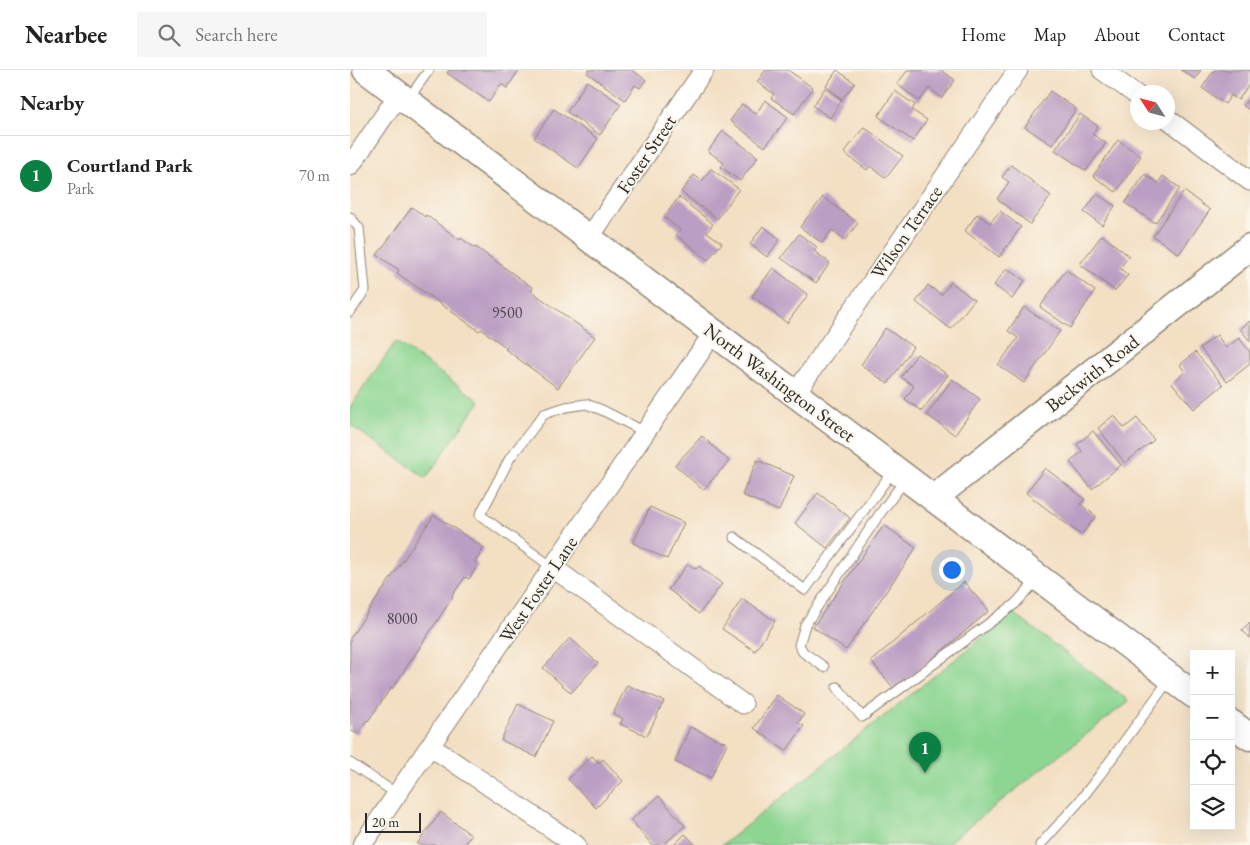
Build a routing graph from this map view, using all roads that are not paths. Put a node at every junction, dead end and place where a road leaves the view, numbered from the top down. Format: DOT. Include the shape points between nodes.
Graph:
graph roads {
  1 [pos="366,70"];
  2 [pos="428,70"];
  3 [pos="704,70"];
  4 [pos="1018,70"];
  5 [pos="1102,70"];
  6 [pos="1130,90"];
  7 [pos="403,98"];
  8 [pos="1175,124"];
  9 [pos="350,166"];
  10 [pos="1250,181"];
  11 [pos="350,217"];
  12 [pos="589,238"];
  13 [pos="1250,248"];
  14 [pos="350,312"];
  15 [pos="714,332"];
  16 [pos="795,394"];
  17 [pos="645,432"];
  18 [pos="900,473"];
  19 [pos="934,498"];
  20 [pos="734,537"];
  21 [pos="552,567"];
  22 [pos="1039,578"];
  23 [pos="824,667"];
  24 [pos="1171,678"];
  25 [pos="838,687"];
  26 [pos="1190,692"];
  27 [pos="743,704"];
  28 [pos="1235,726"];
  29 [pos="1250,737"];
  30 [pos="430,746"];
  31 [pos="350,763"];
  32 [pos="397,794"];
  33 [pos="362,845"];
  34 [pos="576,845"];
  35 [pos="1040,845"];
  1 -- 7 [label="street, North Washington Street"];
  2 -- 7 [label="lane"];
  3 -- 12 [label="street, Foster Street"];
  4 -- 16 [label="street, Wilson Terrace"];
  5 -- 6 [label="street"];
  7 -- 9 [label="street"];
  7 -- 12 [label="street, North Washington Street"];
  8 -- 10 [label="street"];
  11 -- 14 [label="lane" via="359,228 365,290"];
  12 -- 15 [label="street, North Washington Street"];
  13 -- 19 [label="street, Beckwith Road"];
  15 -- 16 [label="street, North Washington Street"];
  15 -- 17 [label="street, West Foster Lane"];
  16 -- 18 [label="street, North Washington Street"];
  17 -- 21 [label="street, West Foster Lane"];
  17 -- 21 [label="lane" via="586,404 566,407 544,414 510,458 480,515"];
  18 -- 19 [label="street, North Washington Street"];
  18 -- 20 [label="lane" via="805,590"];
  18 -- 23 [label="lane" via="879,516 805,625 800,645 803,652"];
  19 -- 22 [label="street, North Washington Street"];
  21 -- 27 [label="street"];
  21 -- 30 [label="street, West Foster Lane"];
  22 -- 24 [label="street, North Washington Street"];
  22 -- 25 [label="lane" via="1015,604 862,717"];
  24 -- 26 [label="street, North Washington Street"];
  24 -- 35 [label="lane" via="1100,776"];
  28 -- 29 [label="street"];
  30 -- 32 [label="street, West Foster Lane"];
  30 -- 34 [label="street"];
  31 -- 32 [label="lane"];
  32 -- 33 [label="street, West Foster Lane"];
}
